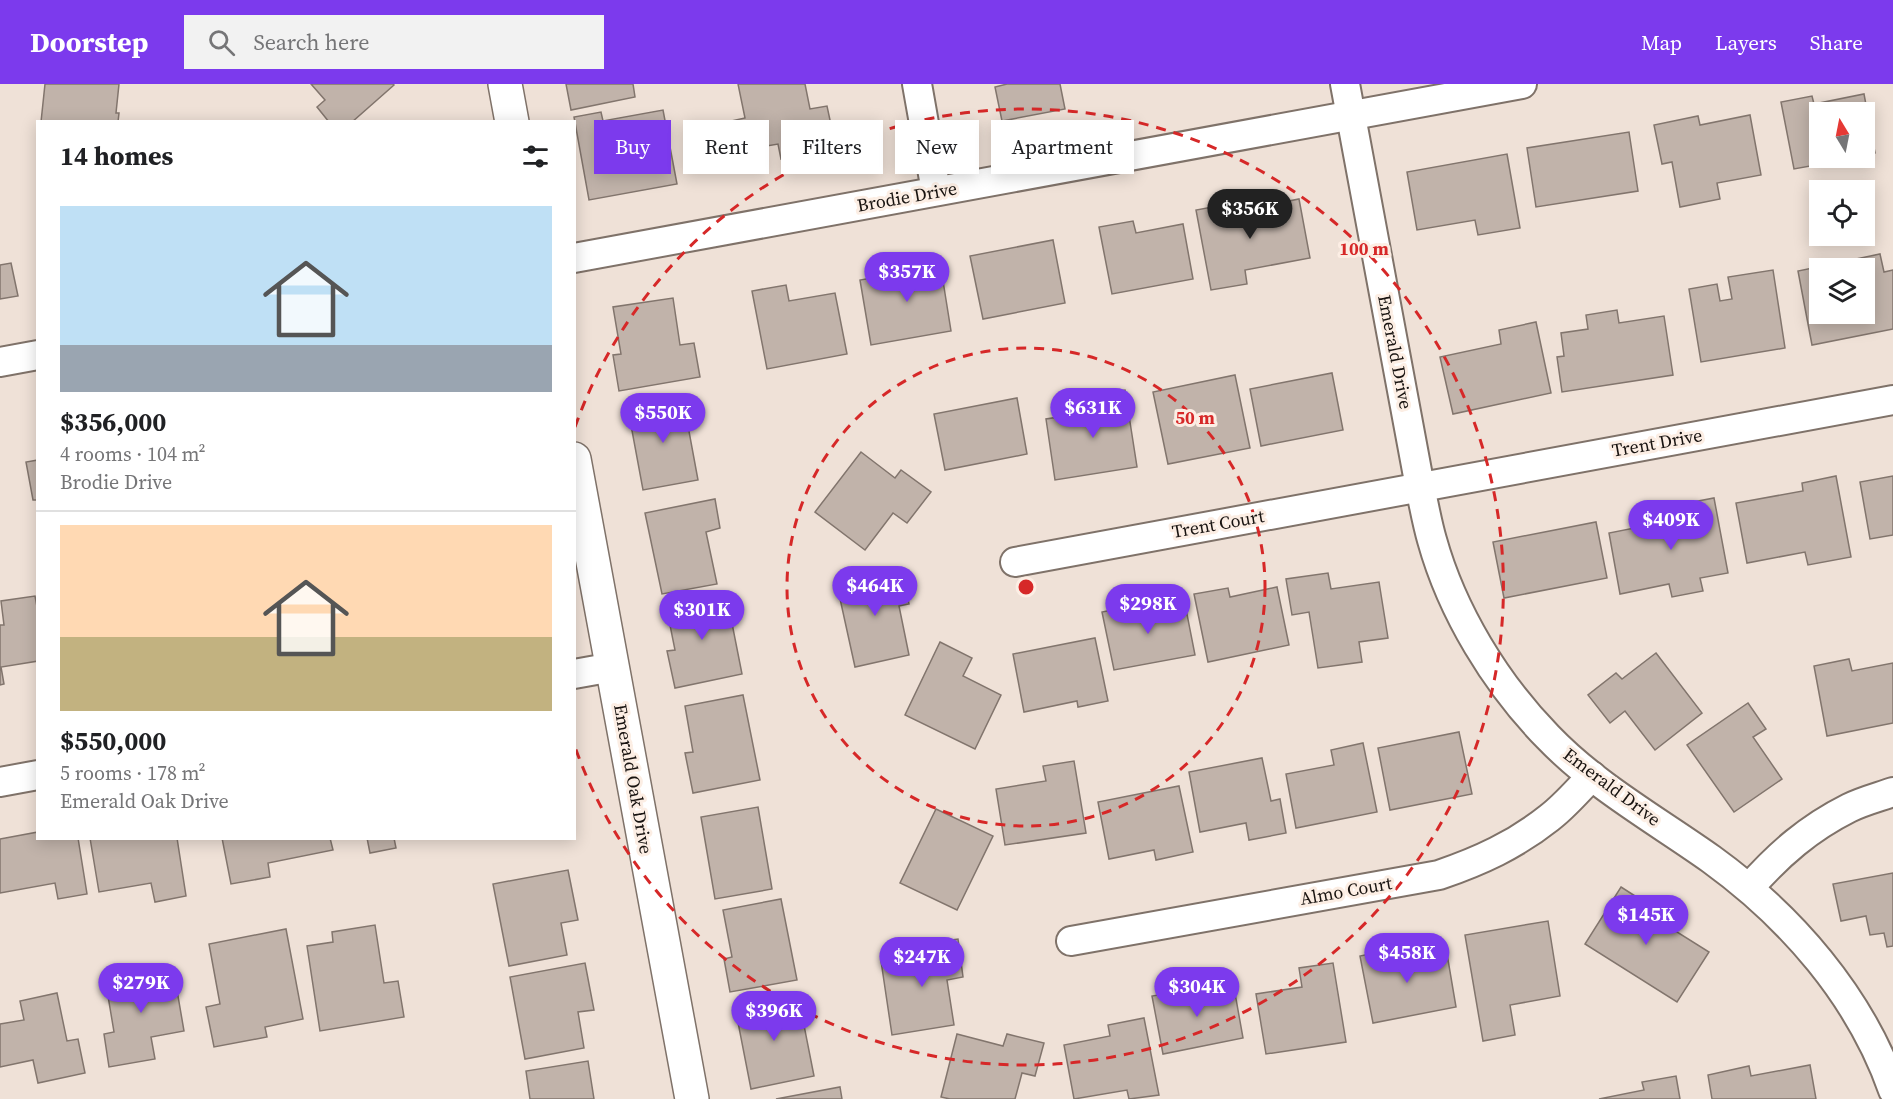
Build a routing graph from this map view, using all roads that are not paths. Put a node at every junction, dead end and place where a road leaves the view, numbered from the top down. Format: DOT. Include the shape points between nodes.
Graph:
graph roads {
  1 [pos="505,84"];
  2 [pos="917,84"];
  3 [pos="1345,84"];
  4 [pos="1522,84"];
  5 [pos="1351,115"];
  6 [pos="512,120"];
  7 [pos="936,191"];
  8 [pos="576,258"];
  9 [pos="36,355"];
  10 [pos="0,362"];
  11 [pos="1893,400"];
  12 [pos="576,470"];
  13 [pos="1420,487"];
  14 [pos="1015,562"];
  15 [pos="613,667"];
  16 [pos="576,674"];
  17 [pos="36,775"];
  18 [pos="1592,776"];
  19 [pos="0,782"];
  20 [pos="1893,792"];
  21 [pos="1749,888"];
  22 [pos="1071,941"];
  23 [pos="1893,1090"];
  24 [pos="692,1099"];
  1 -- 6 [label="street"];
  2 -- 7 [label="street"];
  3 -- 5 [label="street, Emerald Drive"];
  4 -- 5 [label="street, Brodie Drive"];
  5 -- 7 [label="street, Brodie Drive"];
  5 -- 13 [label="street, Emerald Drive"];
  7 -- 8 [label="street, Brodie Drive"];
  9 -- 10 [label="street"];
  11 -- 13 [label="street, Trent Drive"];
  12 -- 15 [label="street, Emerald Oak Drive"];
  13 -- 14 [label="street, Trent Court"];
  13 -- 18 [label="street, Emerald Drive" via="1432,541 1474,639 1511,694 1548,738"];
  15 -- 16 [label="street"];
  15 -- 24 [label="street, Emerald Oak Drive"];
  17 -- 19 [label="street"];
  18 -- 21 [label="street, Emerald Drive"];
  18 -- 22 [label="street, Almo Court" via="1551,817 1510,846 1439,875"];
  20 -- 21 [label="street" via="1851,807 1810,830 1774,860"];
  21 -- 23 [label="street, Emerald Drive" via="1792,929 1831,975 1859,1018"];
}
